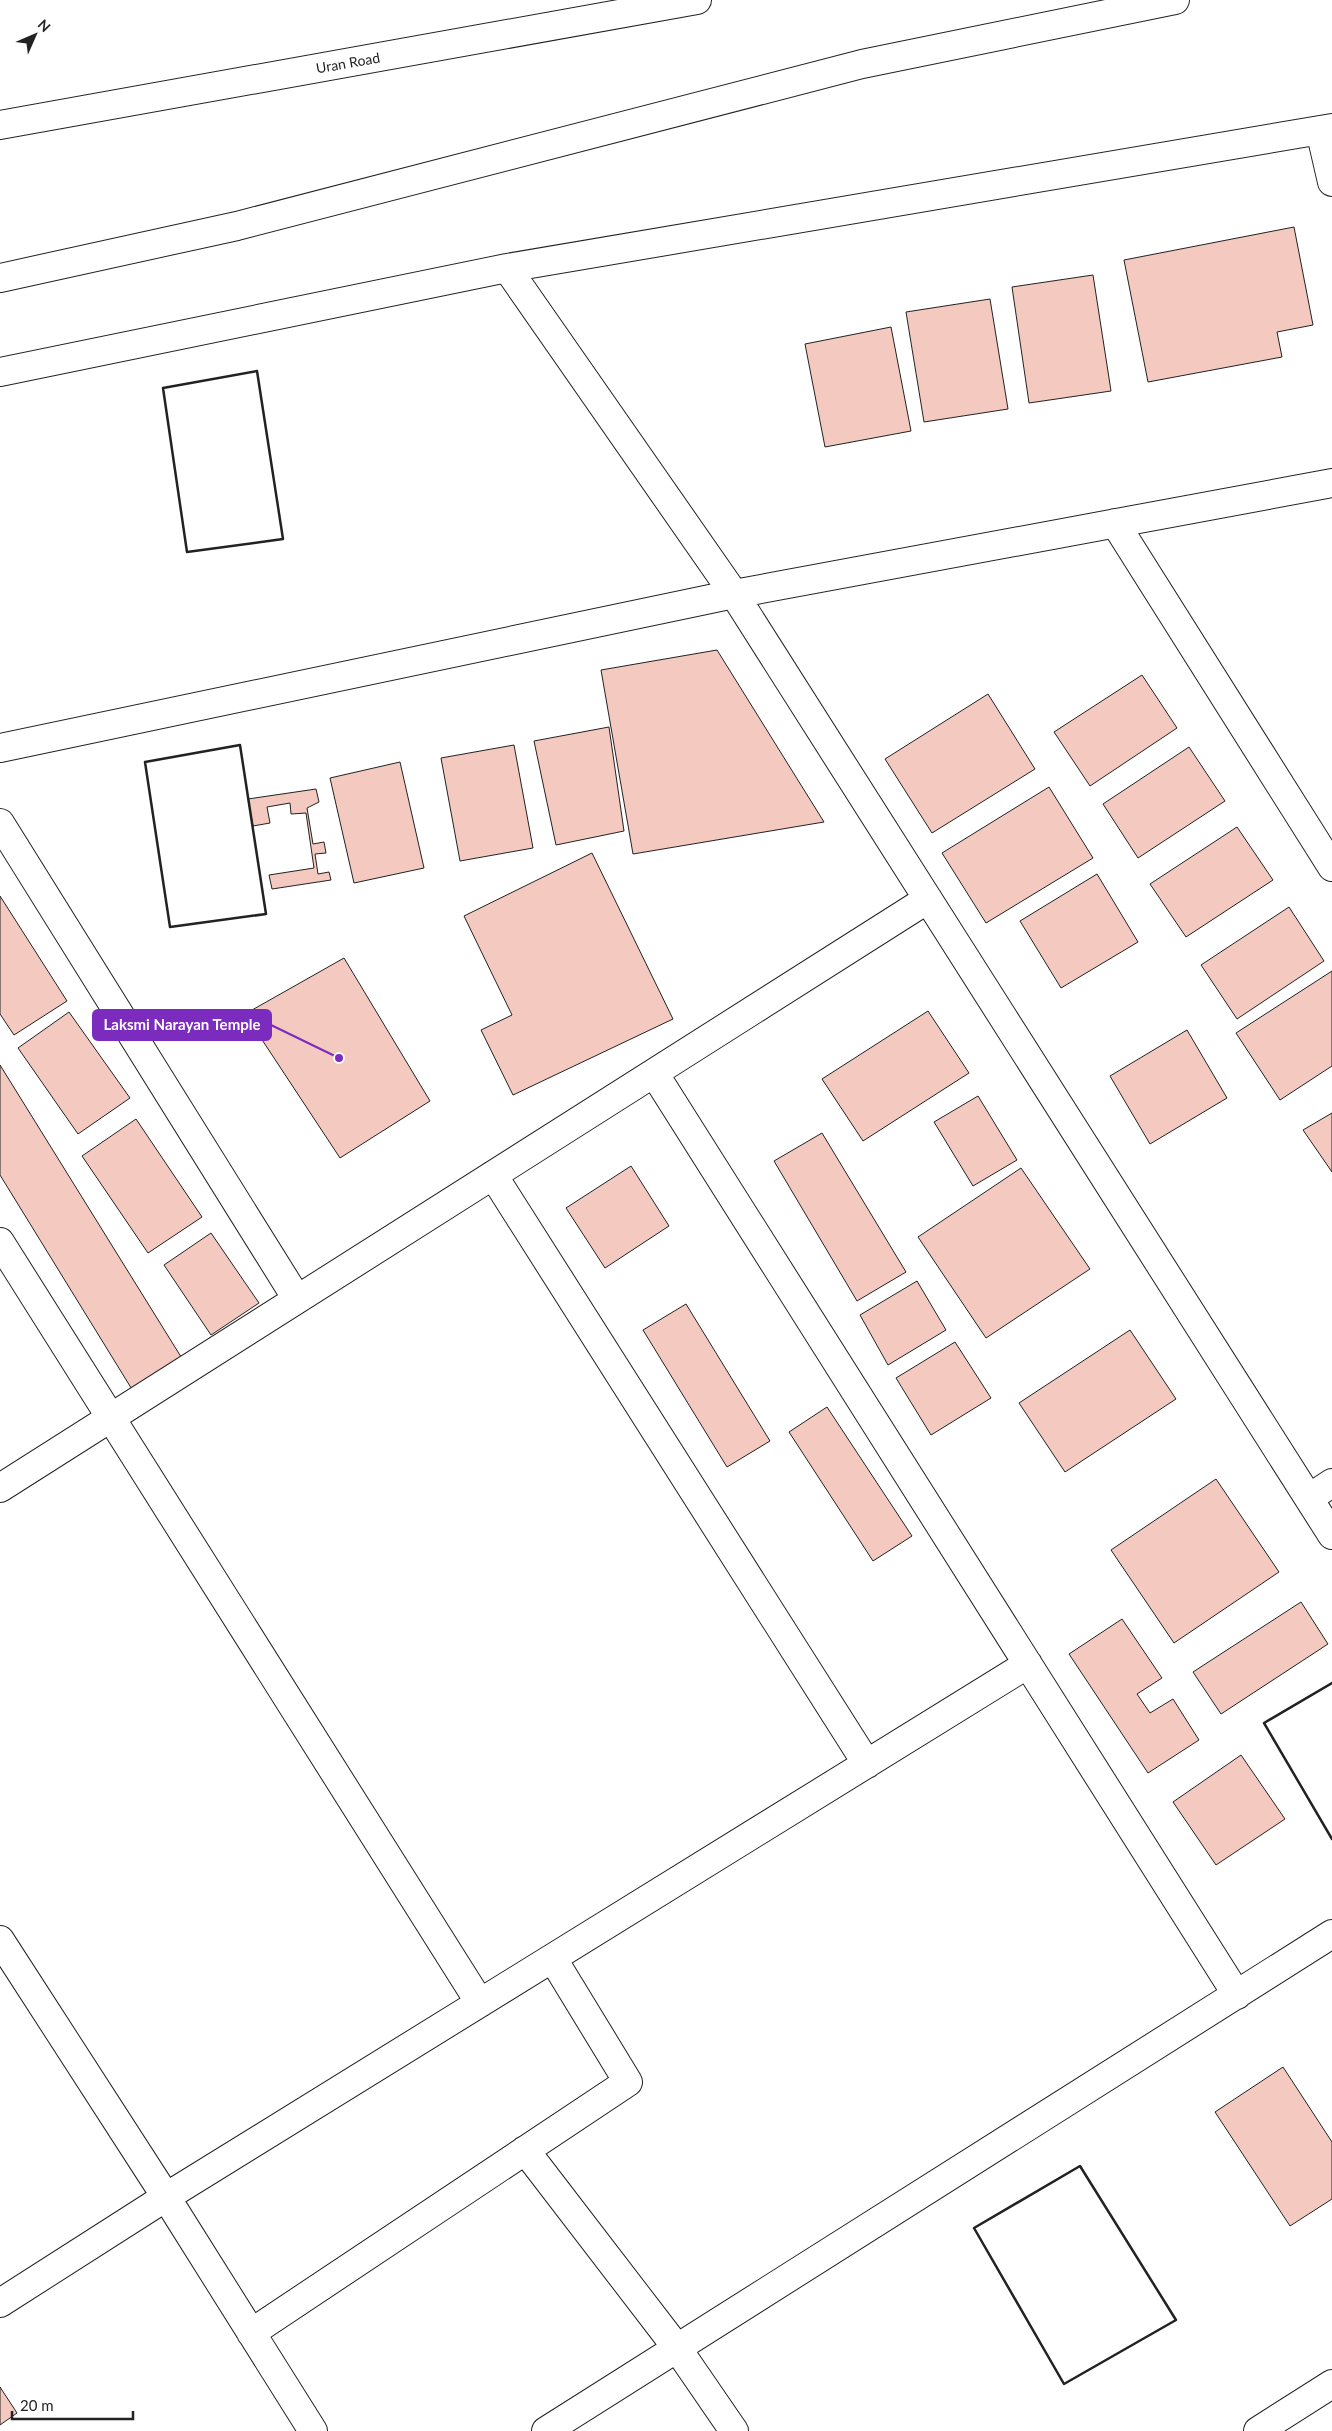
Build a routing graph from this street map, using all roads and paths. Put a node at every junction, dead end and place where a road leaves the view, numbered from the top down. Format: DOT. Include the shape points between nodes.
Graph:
graph roads {
  1 [pos="697,0"];
  2 [pos="1175,0"];
  3 [pos="0,125"];
  4 [pos="1326,129"];
  5 [pos="1332,182"];
  6 [pos="506,268"];
  7 [pos="0,278"];
  8 [pos="0,372"];
  9 [pos="1332,483"];
  10 [pos="1115,523"];
  11 [pos="734,594"];
  12 [pos="0,748"];
  13 [pos="0,823"];
  14 [pos="1332,867"];
  15 [pos="928,899"];
  16 [pos="654,1073"];
  17 [pos="493,1175"];
  18 [pos="0,1242"];
  19 [pos="297,1299"];
  20 [pos="110,1418"];
  21 [pos="1332,1483"];
  22 [pos="0,1488"];
  23 [pos="1309,1498"];
  24 [pos="1332,1535"];
  25 [pos="1028,1664"];
  26 [pos="867,1764"];
  27 [pos="1332,1934"];
  28 [pos="0,1940"];
  29 [pos="553,1959"];
  30 [pos="1237,1995"];
  31 [pos="480,2003"];
  32 [pos="525,2150"];
  33 [pos="166,2197"];
  34 [pos="0,2303"];
  35 [pos="251,2333"];
  36 [pos="677,2348"];
  37 [pos="1332,2384"];
  38 [pos="1276,2426"];
  39 [pos="313,2431"];
  40 [pos="546,2431"];
  41 [pos="734,2431"];
  1 -- 3 [label="main road, Uran Road"];
  2 -- 7 [label="main road" via="862,64 237,226"];
  4 -- 5 [label="main road"];
  4 -- 6 [label="main road"];
  6 -- 8 [label="main road"];
  6 -- 11 [label="main road"];
  9 -- 10 [label="main road"];
  10 -- 11 [label="main road"];
  10 -- 14 [label="main road"];
  11 -- 12 [label="main road"];
  11 -- 15 [label="main road"];
  13 -- 19 [label="main road"];
  15 -- 16 [label="main road"];
  15 -- 23 [label="main road"];
  16 -- 17 [label="main road"];
  16 -- 25 [label="main road"];
  17 -- 19 [label="main road"];
  17 -- 26 [label="main road"];
  18 -- 20 [label="main road"];
  19 -- 20 [label="main road"];
  20 -- 22 [label="main road"];
  20 -- 31 [label="main road"];
  21 -- 23 [label="main road"];
  23 -- 24 [label="main road"];
  25 -- 26 [label="main road"];
  25 -- 30 [label="main road"];
  26 -- 29 [label="main road"];
  27 -- 30 [label="main road"];
  28 -- 33 [label="main road"];
  29 -- 31 [label="main road"];
  29 -- 32 [label="main road" via="628,2082"];
  30 -- 36 [label="main road"];
  31 -- 33 [label="main road"];
  32 -- 35 [label="main road"];
  32 -- 36 [label="main road"];
  33 -- 34 [label="main road"];
  33 -- 35 [label="main road"];
  35 -- 39 [label="main road"];
  36 -- 40 [label="main road"];
  36 -- 41 [label="main road"];
  37 -- 38 [label="main road"];
}
